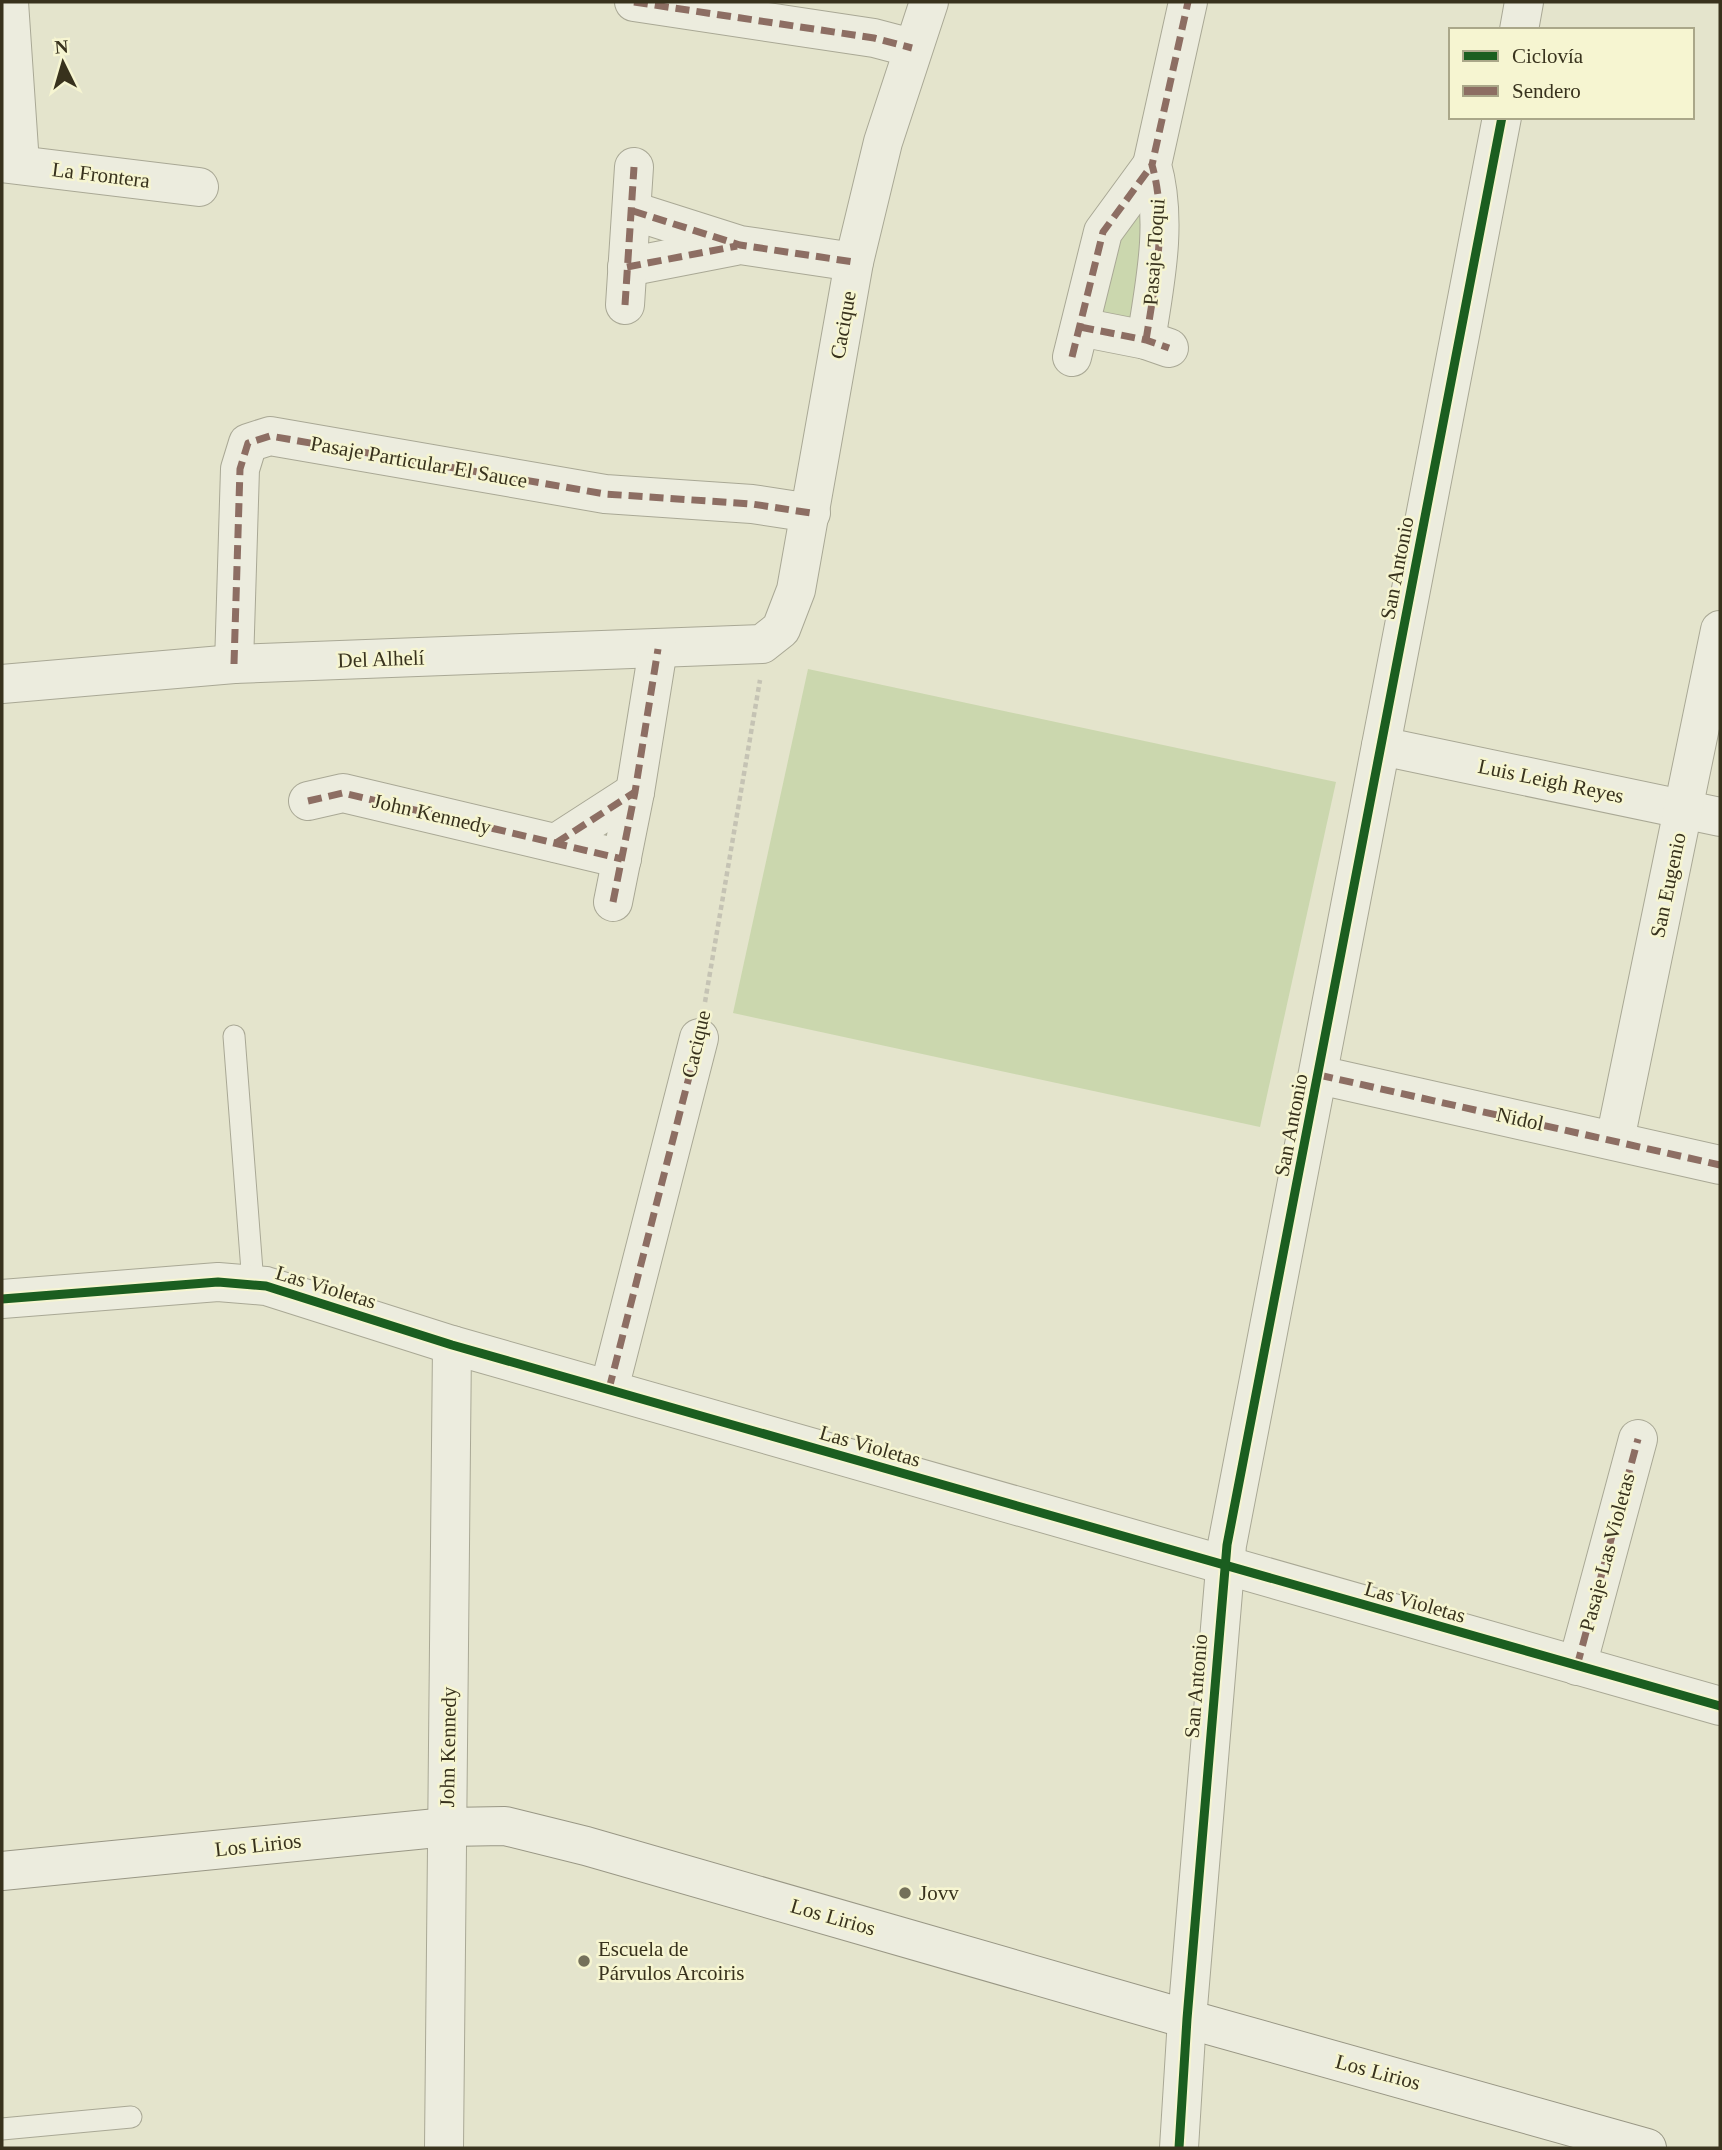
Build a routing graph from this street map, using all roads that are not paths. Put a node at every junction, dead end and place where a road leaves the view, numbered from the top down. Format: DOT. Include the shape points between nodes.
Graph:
graph roads {
  1 [pos="9,2"];
  2 [pos="634,2"];
  3 [pos="929,2"];
  4 [pos="1188,2"];
  5 [pos="1524,2"];
  6 [pos="1519,28"];
  7 [pos="912,48"];
  8 [pos="1502,119"];
  9 [pos="11,164"];
  10 [pos="1152,165"];
  11 [pos="634,167"];
  12 [pos="199,187"];
  13 [pos="633,211"];
  14 [pos="740,245"];
  15 [pos="854,262"];
  16 [pos="628,267"];
  17 [pos="625,305"];
  18 [pos="811,513"];
  19 [pos="1720,630"];
  20 [pos="762,644"];
  21 [pos="658,649"];
  22 [pos="234,664"];
  23 [pos="2,684"];
  24 [pos="1381,746"];
  25 [pos="635,792"];
  26 [pos="308,801"];
  27 [pos="1702,812"];
  28 [pos="556,843"];
  29 [pos="622,859"];
  30 [pos="614,902"];
  31 [pos="234,1036"];
  32 [pos="699,1038"];
  33 [pos="1319,1075"];
  34 [pos="1615,1140"];
  35 [pos="1720,1165"];
  36 [pos="253,1284"];
  37 [pos="2,1299"];
  38 [pos="452,1345"];
  39 [pos="609,1389"];
  40 [pos="1638,1438"];
  41 [pos="1223,1566"];
  42 [pos="1577,1666"];
  43 [pos="1720,1706"];
  44 [pos="447,1827"];
  45 [pos="2,1871"];
  46 [pos="1187,2019"];
  47 [pos="131,2118"];
  48 [pos="2,2129"];
  49 [pos="444,2148"];
  50 [pos="1179,2148"];
  51 [pos="1647,2148"];
  1 -- 9 [label="street"];
  2 -- 7 [label="street" via="874,38"];
  3 -- 7 [label="street, Cacique"];
  4 -- 10 [label="street, Pasaje Toqui"];
  5 -- 6 [label="street"];
  7 -- 15 [label="street, Cacique"];
  8 -- 24 [label="street, San Antonio"];
  9 -- 12 [label="street, La Frontera"];
  10 -- 10 [label="street, Pasaje Toqui" via="1158,187 1158,344 1076,342 1103,232"];
  11 -- 13 [label="street"];
  13 -- 14 [label="street"];
  13 -- 16 [label="street"];
  14 -- 15 [label="street"];
  14 -- 16 [label="street"];
  15 -- 18 [label="street, Cacique"];
  16 -- 17 [label="street"];
  18 -- 20 [label="street, Cacique" via="796,590 781,629"];
  18 -- 22 [label="street, Pasaje Particular El Sauce" via="605,494 270,436 248,443 240,469"];
  19 -- 27 [label="street, San Eugenio"];
  20 -- 21 [label="street, Del Alhelí"];
  21 -- 22 [label="street, Del Alhelí"];
  21 -- 25 [label="street"];
  22 -- 23 [label="street, Del Alhelí"];
  24 -- 27 [label="street, Luis Leigh Reyes"];
  24 -- 33 [label="street, San Antonio"];
  25 -- 28 [label="street"];
  25 -- 29 [label="street"];
  26 -- 28 [label="street, John Kennedy" via="343,793"];
  27 -- 34 [label="street, San Eugenio"];
  28 -- 29 [label="street, John Kennedy"];
  29 -- 30 [label="street"];
  31 -- 36 [label="lane"];
  32 -- 39 [label="street, Cacique"];
  33 -- 34 [label="street, Nidol"];
  33 -- 41 [label="street, San Antonio"];
  34 -- 35 [label="street, Nidol"];
  36 -- 37 [label="street, Las Violetas" via="218,1282"];
  36 -- 38 [label="street, Las Violetas"];
  38 -- 39 [label="street, Las Violetas"];
  38 -- 44 [label="street, John Kennedy"];
  39 -- 41 [label="street, Las Violetas"];
  40 -- 42 [label="street, Pasaje Las Violetas"];
  41 -- 42 [label="street, Las Violetas"];
  41 -- 46 [label="street, San Antonio"];
  42 -- 43 [label="street, Las Violetas"];
  44 -- 45 [label="street, Los Lirios"];
  44 -- 46 [label="street, Los Lirios" via="505,1826 586,1846"];
  44 -- 49 [label="street, John Kennedy"];
  46 -- 50 [label="street, San Antonio"];
  46 -- 51 [label="street, Los Lirios"];
  47 -- 48 [label="lane"];
}
